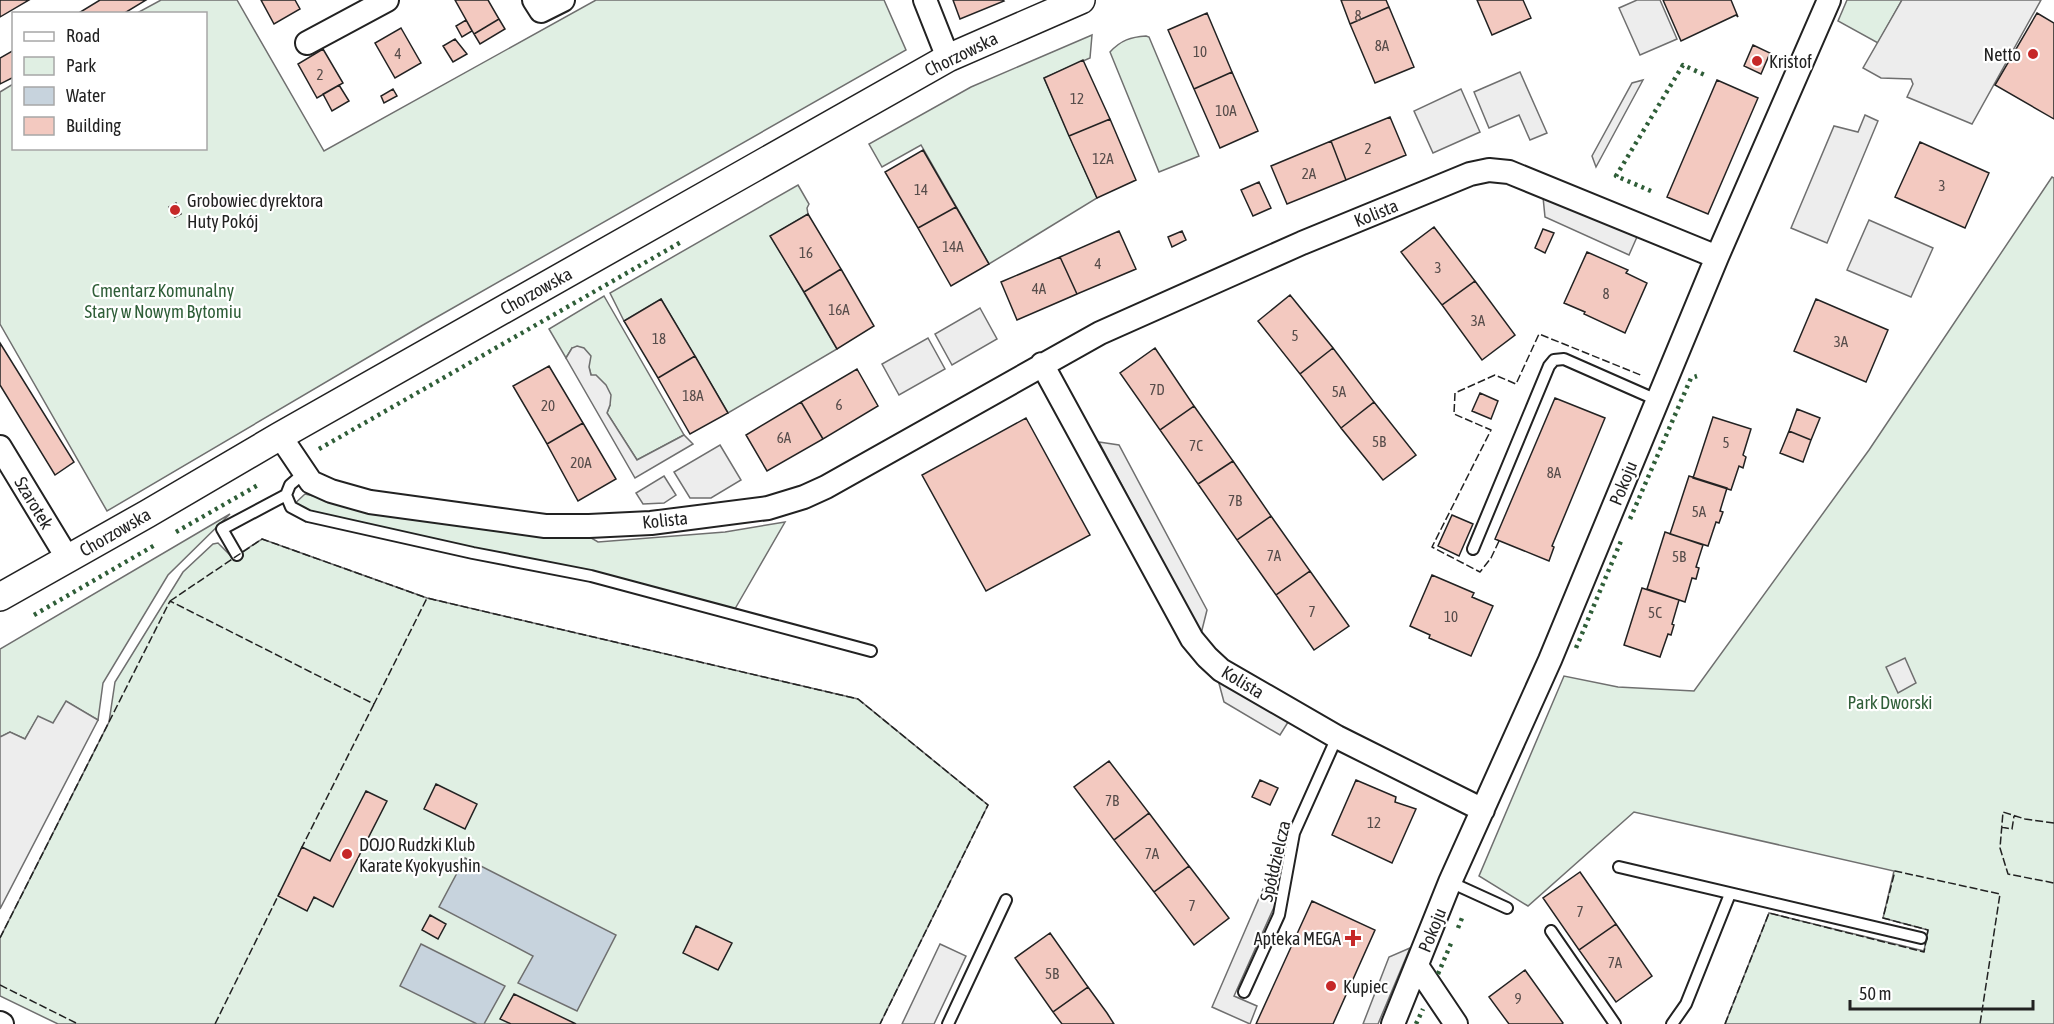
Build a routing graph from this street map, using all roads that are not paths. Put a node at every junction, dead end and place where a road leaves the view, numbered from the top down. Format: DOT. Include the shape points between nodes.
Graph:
graph roads {
  1 [pos="387,0"];
  2 [pos="534,0"];
  3 [pos="563,0"];
  4 [pos="924,0"];
  5 [pos="1081,0"];
  6 [pos="1829,0"];
  7 [pos="307,43"];
  8 [pos="948,58"];
  9 [pos="1717,257"];
  10 [pos="1042,364"];
  11 [pos="1658,400"];
  12 [pos="280,436"];
  13 [pos="0,447"];
  14 [pos="304,473"];
  15 [pos="286,495"];
  16 [pos="1473,549"];
  17 [pos="237,555"];
  18 [pos="68,559"];
  19 [pos="0,597"];
  20 [pos="871,651"];
  21 [pos="1337,737"];
  22 [pos="1483,810"];
  23 [pos="1619,867"];
  24 [pos="1450,882"];
  25 [pos="1730,894"];
  26 [pos="1006,900"];
  27 [pos="1507,908"];
  28 [pos="1551,931"];
  29 [pos="1921,938"];
  30 [pos="1417,966"];
  31 [pos="1244,992"];
  32 [pos="948,1024"];
  33 [pos="1393,1024"];
  34 [pos="1456,1024"];
  35 [pos="1615,1024"];
  36 [pos="1672,1024"];
  1 -- 7 [label="street"];
  2 -- 3 [label="street" via="541,11"];
  4 -- 8 [label="street"];
  5 -- 8 [label="street, Chorzowska"];
  6 -- 9 [label="street, Pokoju"];
  8 -- 12 [label="street, Chorzowska"];
  9 -- 10 [label="street, Kolista" via="1509,172 1489,170 1470,174 1302,243 1100,333"];
  9 -- 11 [label="street, Pokoju"];
  10 -- 14 [label="street, Kolista" via="826,487 768,508 651,522 544,526 370,501 331,491 311,482"];
  10 -- 21 [label="street, Kolista" via="1192,639 1221,670"];
  11 -- 16 [label="lane" via="1564,359 1554,360"];
  11 -- 22 [label="street, Pokoju"];
  12 -- 14 [label="street, Kolista"];
  12 -- 18 [label="street, Chorzowska"];
  13 -- 18 [label="street, Szarotek"];
  14 -- 15 [label="lane" via="290,485"];
  15 -- 17 [label="lane" via="222,529"];
  15 -- 20 [label="lane" via="291,507 308,516 591,576"];
  18 -- 19 [label="street, Chorzowska"];
  21 -- 22 [label="street, Kolista"];
  21 -- 31 [label="lane, Spółdzielcza" via="1294,833 1279,915"];
  22 -- 24 [label="street, Pokoju"];
  23 -- 25 [label="lane"];
  24 -- 27 [label="lane"];
  24 -- 30 [label="street, Pokoju"];
  25 -- 29 [label="lane"];
  25 -- 36 [label="lane" via="1686,1004"];
  26 -- 32 [label="lane"];
  28 -- 35 [label="lane"];
  30 -- 33 [label="street, Pokoju"];
  30 -- 34 [label="street, Pokoju"];
}
